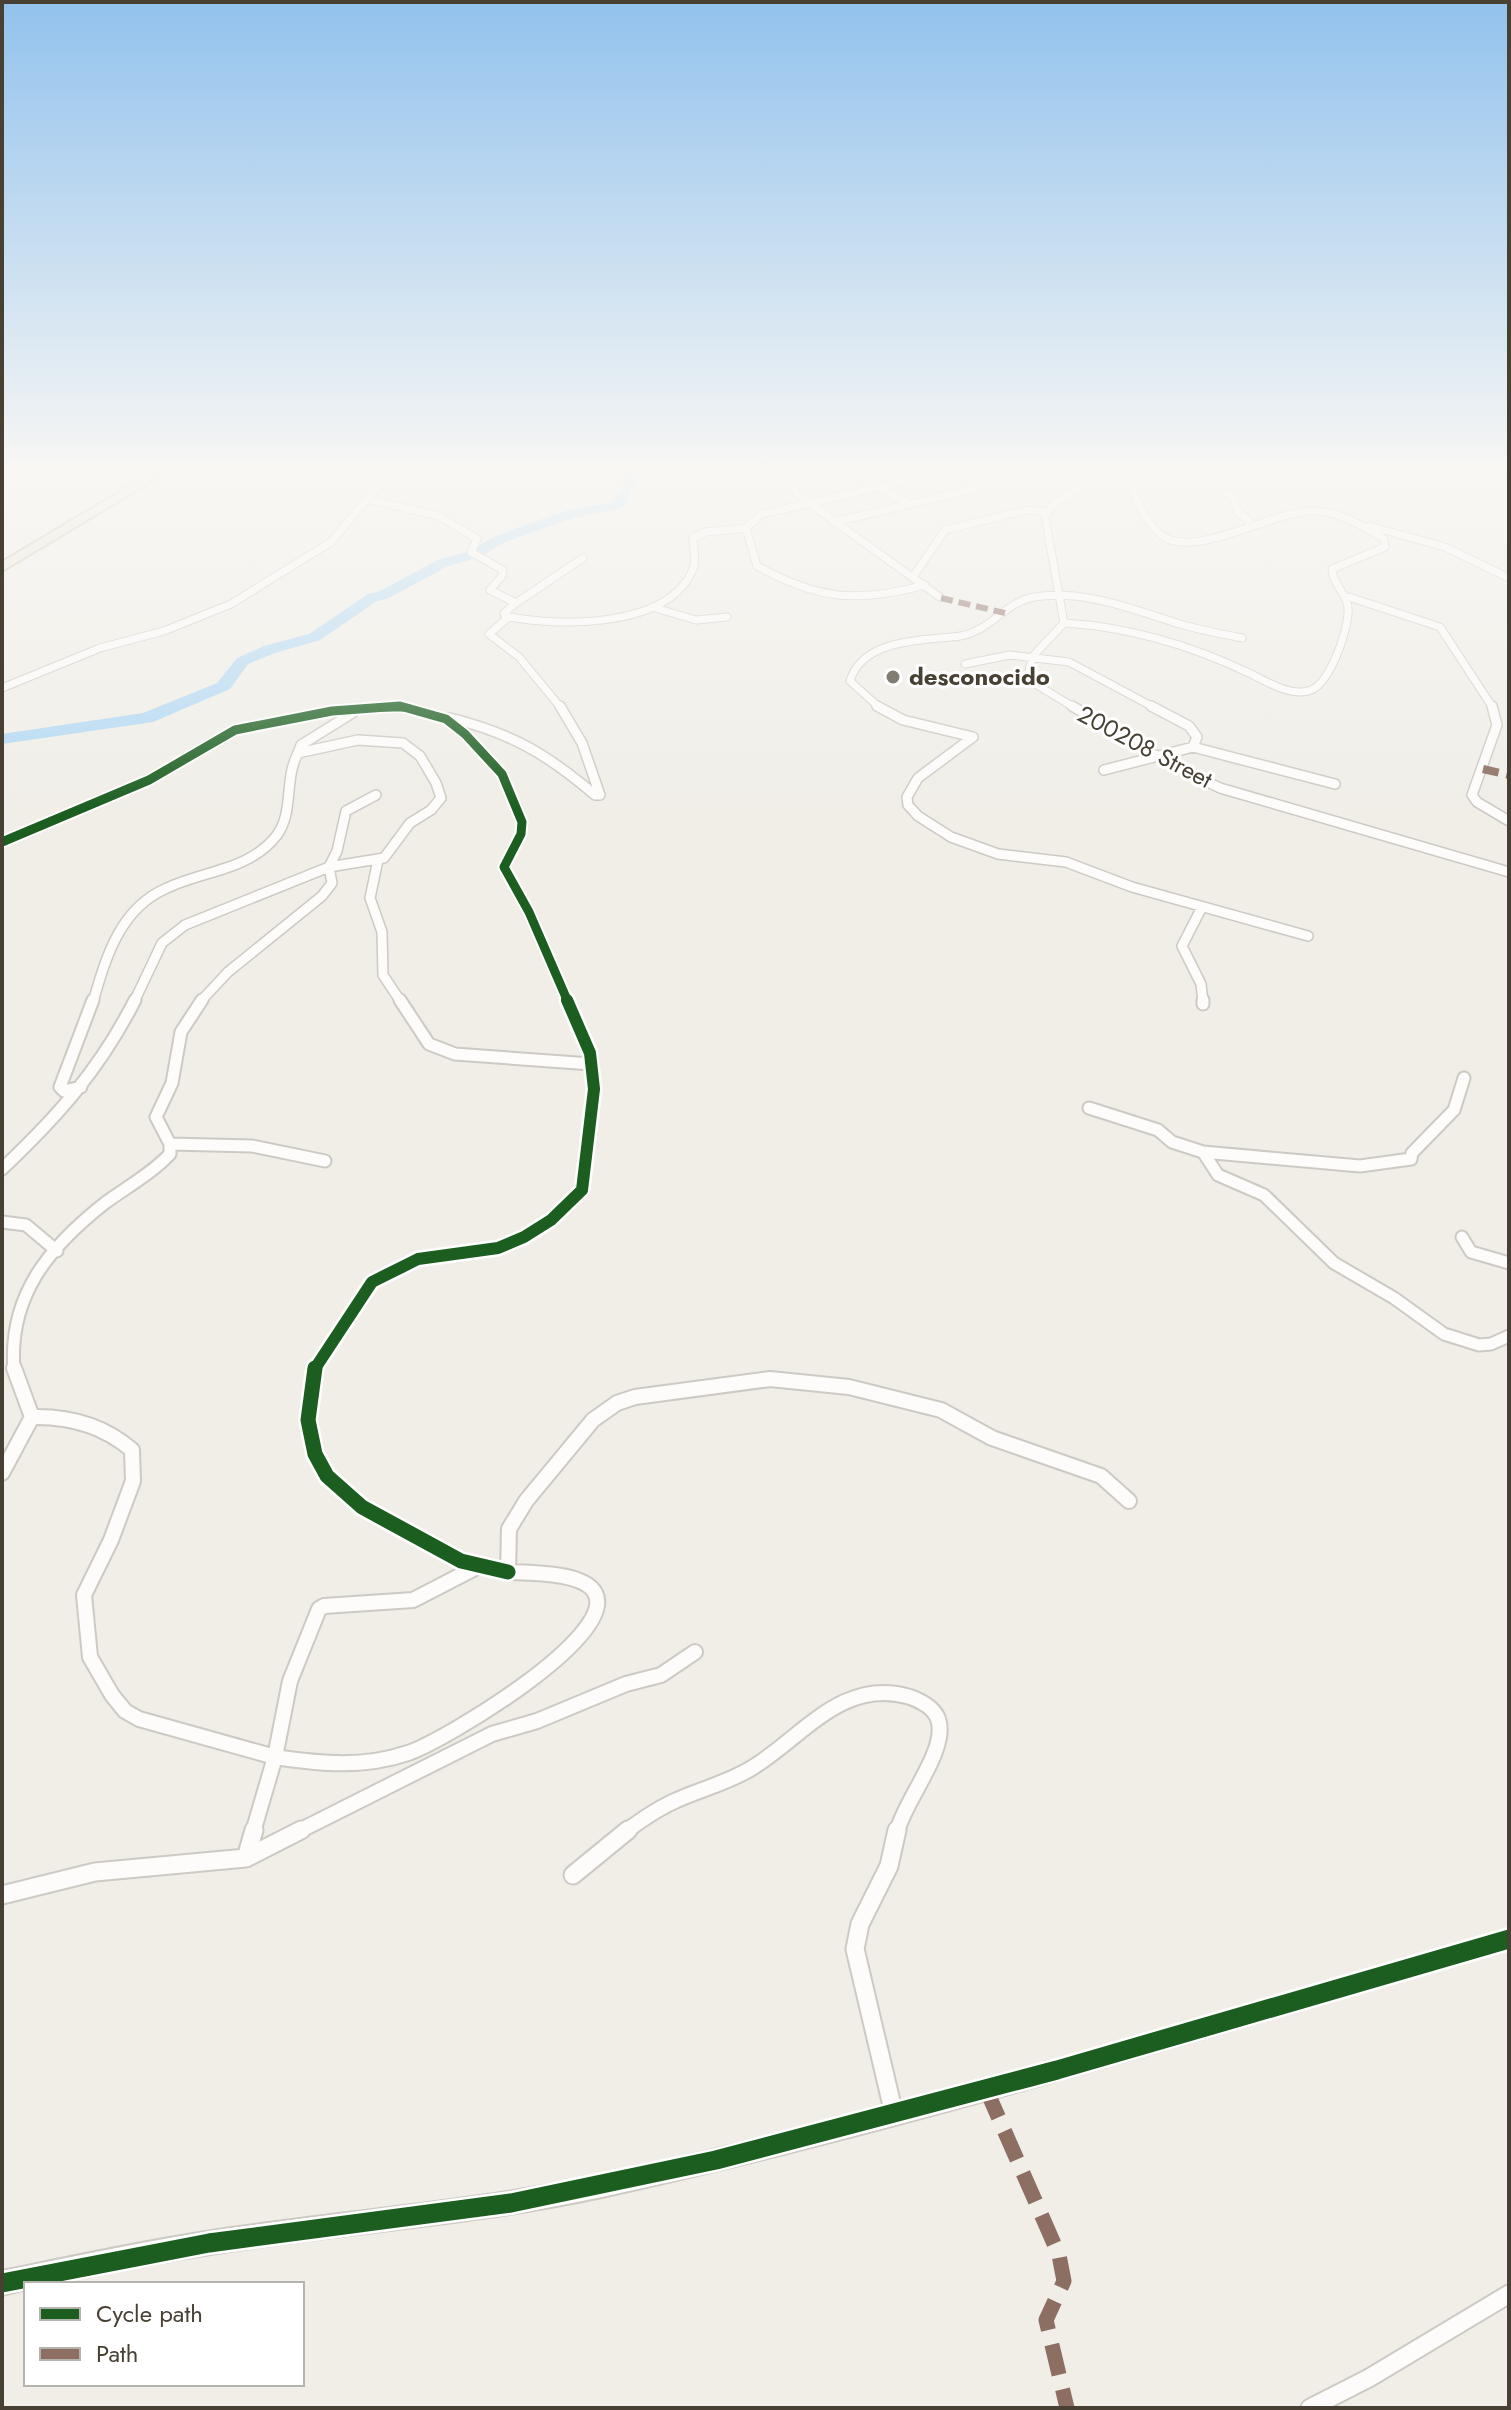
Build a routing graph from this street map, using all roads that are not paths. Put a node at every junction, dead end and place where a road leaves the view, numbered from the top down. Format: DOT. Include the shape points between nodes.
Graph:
graph roads {
  1 [pos="263,584"];
  2 [pos="493,584"];
  3 [pos="544,584"];
  4 [pos="682,584"];
  5 [pos="794,584"];
  6 [pos="1057,584"];
  7 [pos="1339,584"];
  8 [pos="925,585"];
  9 [pos="1060,597"];
  10 [pos="1349,597"];
  11 [pos="941,598"];
  12 [pos="516,603"];
  13 [pos="652,607"];
  14 [pos="727,617"];
  15 [pos="507,619"];
  16 [pos="1064,623"];
  17 [pos="1242,638"];
  18 [pos="1033,656"];
  19 [pos="965,664"];
  20 [pos="2,688"];
  21 [pos="366,706"];
  22 [pos="437,715"];
  23 [pos="1193,747"];
  24 [pos="298,753"];
  25 [pos="1158,757"];
  26 [pos="1104,770"];
  27 [pos="1335,784"];
  28 [pos="376,795"];
  29 [pos="1509,821"];
  30 [pos="2,842"];
  31 [pos="378,860"];
  32 [pos="329,867"];
  33 [pos="1509,872"];
  34 [pos="1202,907"];
  35 [pos="1308,936"];
  36 [pos="1203,1004"];
  37 [pos="591,1064"];
  38 [pos="1464,1078"];
  39 [pos="81,1087"];
  40 [pos="1089,1108"];
  41 [pos="170,1144"];
  42 [pos="1203,1152"];
  43 [pos="325,1161"];
  44 [pos="2,1169"];
  45 [pos="2,1222"];
  46 [pos="1462,1237"];
  47 [pos="57,1251"];
  48 [pos="1509,1263"];
  49 [pos="1509,1336"];
  50 [pos="32,1417"];
  51 [pos="2,1473"];
  52 [pos="1129,1501"];
  53 [pos="477,1567"];
  54 [pos="508,1572"];
  55 [pos="695,1652"];
  56 [pos="275,1757"];
  57 [pos="246,1858"];
  58 [pos="573,1875"];
  59 [pos="2,1895"];
  60 [pos="1509,1939"];
  61 [pos="894,2114"];
  62 [pos="2,2283"];
  63 [pos="1509,2294"];
  64 [pos="1310,2408"];
  1 -- 20 [label="street" via="204,617 100,648"];
  2 -- 12 [label="street" via="490,590"];
  3 -- 12 [label="street"];
  4 -- 13 [label="street"];
  5 -- 8 [label="street" via="817,595 882,597"];
  6 -- 9 [label="street"];
  7 -- 10 [label="street"];
  8 -- 11 [label="street"];
  9 -- 16 [label="street"];
  9 -- 17 [label="street" via="1102,600"];
  9 -- 34 [label="street" via="1022,600 981,630 877,650 859,660 850,681 892,717 973,737 909,790 908,805 918,816 983,851 1066,862"];
  10 -- 16 [label="street" via="1348,624 1330,671 1315,688 1300,692 1184,644"];
  10 -- 29 [label="street" via="1437,625 1453,642 1497,720 1472,795"];
  12 -- 15 [label="street" via="504,613"];
  13 -- 14 [label="street" via="696,620"];
  13 -- 15 [label="street" via="579,621"];
  15 -- 22 [label="street" via="489,634 517,655 564,715 600,795 543,753 503,732"];
  16 -- 18 [label="street"];
  18 -- 19 [label="street"];
  18 -- 23 [label="street" via="1074,664 1189,726 1197,737"];
  18 -- 25 [label="street, 200208 Street" via="1029,670 1037,685"];
  21 -- 22 [label="street" via="400,706"];
  21 -- 24 [label="street" via="327,726"];
  21 -- 30 [label="street" via="235,730 149,780"];
  22 -- 37 [label="street" via="465,734 502,774 522,822 504,867 529,912"];
  23 -- 25 [label="street"];
  23 -- 27 [label="street"];
  24 -- 31 [label="street" via="381,738 417,753 441,798"];
  24 -- 39 [label="street" via="288,775 286,817 271,841 243,862 152,895 122,925 60,1087"];
  25 -- 26 [label="street"];
  25 -- 33 [label="street, 200208 Street" via="1246,797"];
  28 -- 32 [label="street" via="346,811"];
  31 -- 32 [label="street"];
  31 -- 37 [label="street" via="370,898 382,932 383,975 429,1044 455,1054"];
  32 -- 39 [label="street" via="199,915 171,933"];
  32 -- 41 [label="street" via="332,883 322,896 226,974 185,1024 174,1048 173,1078 156,1117"];
  34 -- 35 [label="street"];
  34 -- 36 [label="street" via="1182,946 1201,984"];
  37 -- 53 [label="street" via="594,1089 587,1161 582,1190 573,1201 551,1220 498,1248 418,1259 383,1275 365,1290 313,1372 308,1420 315,1454 327,1476 362,1507"];
  38 -- 42 [label="street" via="1454,1110 1411,1159 1399,1163 1362,1165"];
  39 -- 44 [label="street"];
  40 -- 42 [label="street" via="1158,1130 1172,1142"];
  41 -- 43 [label="street" via="252,1146"];
  41 -- 47 [label="street" via="164,1160 82,1222"];
  42 -- 49 [label="street" via="1218,1175 1264,1195 1334,1263 1444,1334 1479,1345"];
  45 -- 47 [label="street" via="26,1225"];
  46 -- 48 [label="street" via="1471,1252"];
  47 -- 50 [label="street" via="28,1285 14,1313 14,1372"];
  50 -- 51 [label="street"];
  50 -- 56 [label="street" via="80,1421 121,1439 132,1450 133,1481 84,1595 90,1657 112,1695 139,1719"];
  52 -- 54 [label="street" via="1101,1476 992,1438 941,1410 813,1381 770,1379 707,1386 635,1397 593,1420 515,1516 509,1529"];
  53 -- 54 [label="street"];
  53 -- 56 [label="street" via="413,1600 319,1609 283,1702"];
  54 -- 56 [label="street" via="577,1577 595,1591 597,1601 586,1631 515,1693 453,1734 383,1761 341,1765"];
  55 -- 57 [label="street" via="661,1675 492,1734"];
  56 -- 57 [label="street"];
  57 -- 59 [label="street" via="95,1872"];
  58 -- 61 [label="street" via="656,1810 754,1767 826,1710 886,1694 919,1701 937,1716 936,1747 897,1826 889,1865 859,1920 855,1940"];
  60 -- 61 [label="street"];
  61 -- 62 [label="street" via="520,2202 235,2239"];
  63 -- 64 [label="street"];
}
